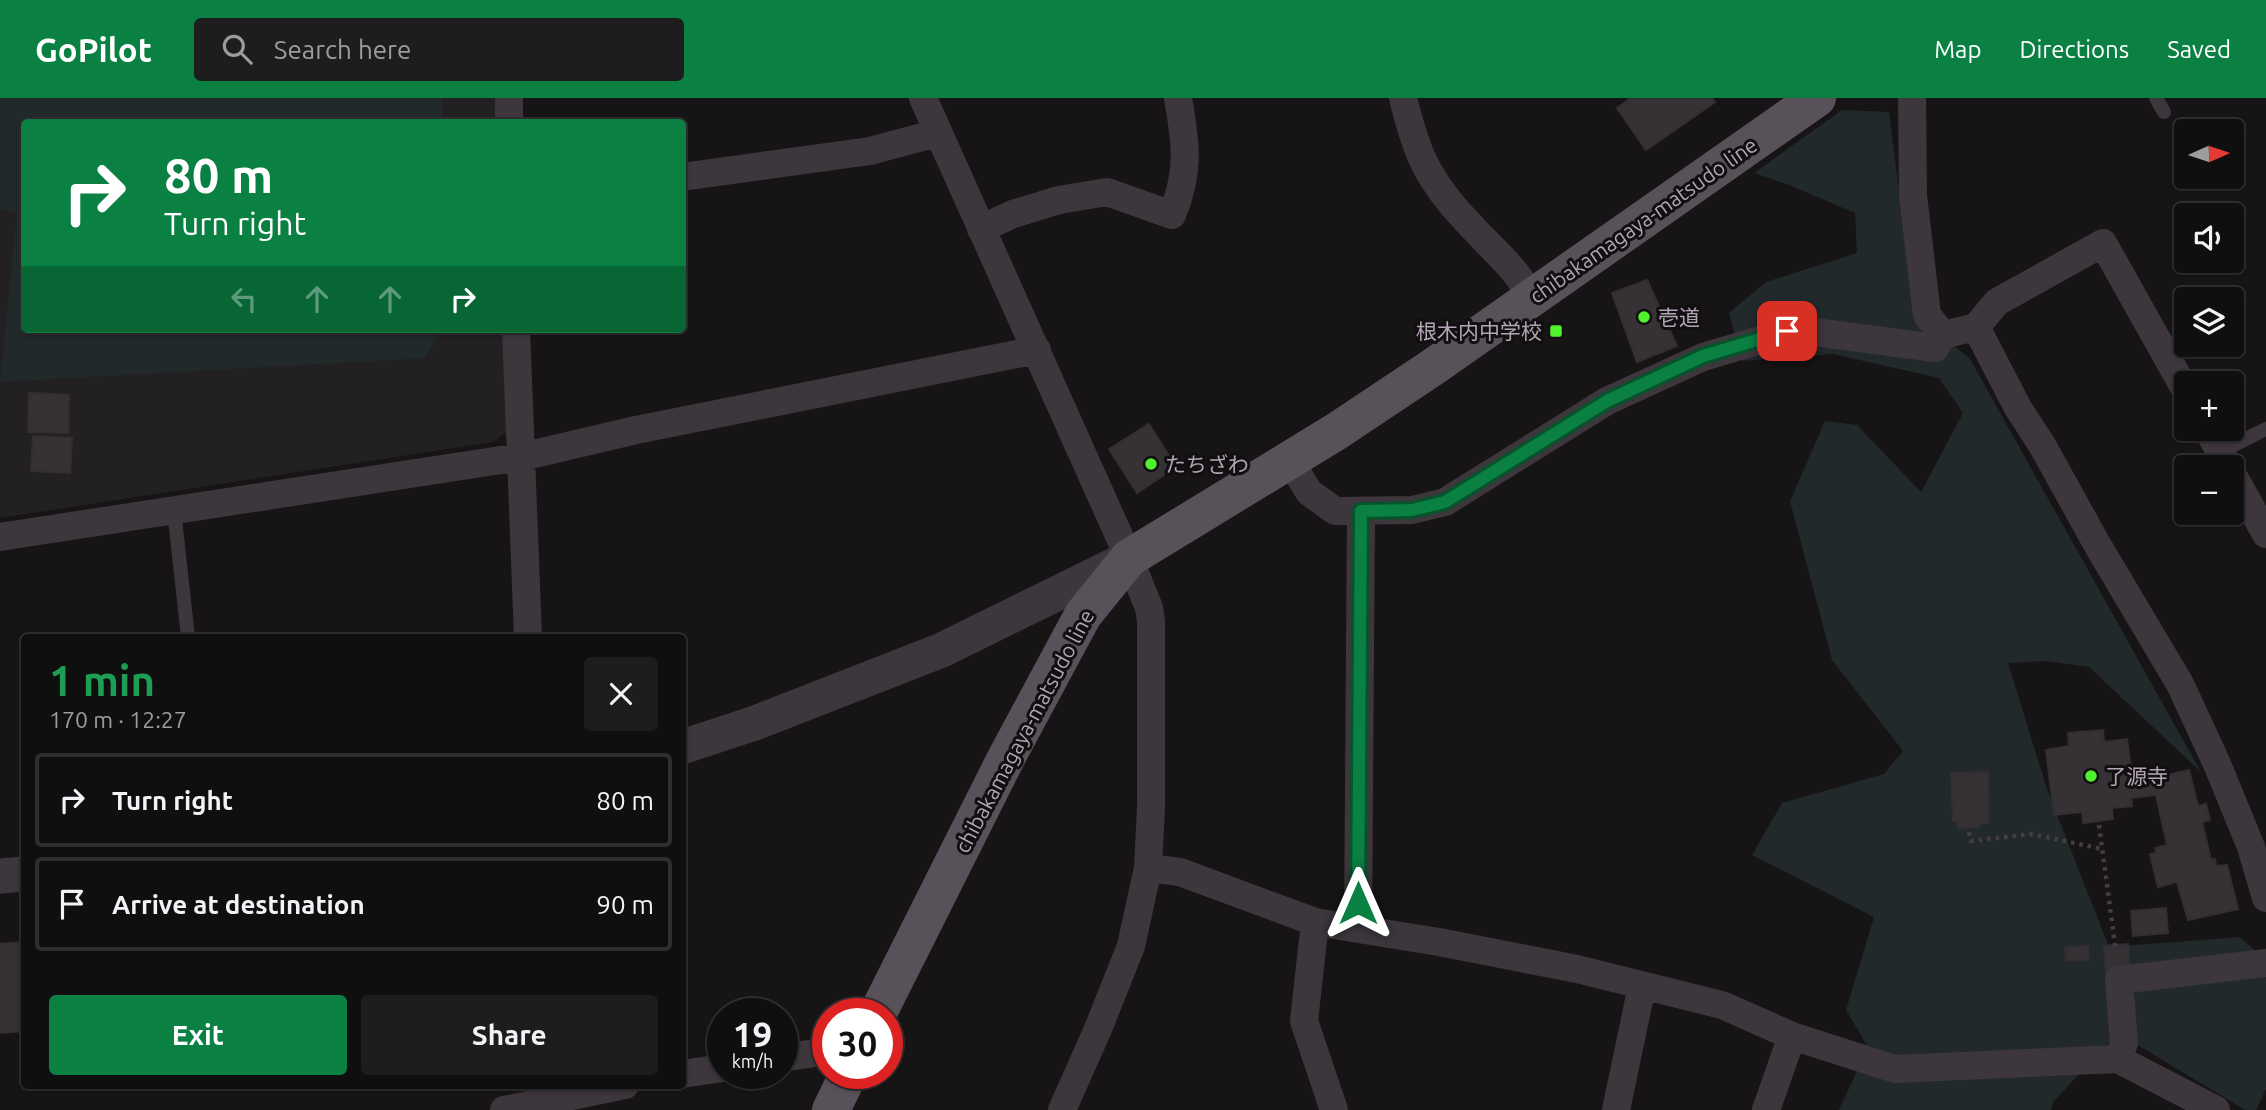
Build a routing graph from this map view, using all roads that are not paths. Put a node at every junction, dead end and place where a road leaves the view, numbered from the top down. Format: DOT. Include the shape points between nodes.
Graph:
graph roads {
  1 [pos="509,98"];
  2 [pos="923,98"];
  3 [pos="1178,98"];
  4 [pos="1403,98"];
  5 [pos="1817,98"];
  6 [pos="1912,98"];
  7 [pos="2156,98"];
  8 [pos="2164,112"];
  9 [pos="509,119"];
  10 [pos="937,133"];
  11 [pos="686,176"];
  12 [pos="981,229"];
  13 [pos="1532,297"];
  14 [pos="1976,327"];
  15 [pos="516,333"];
  16 [pos="1943,335"];
  17 [pos="1037,350"];
  18 [pos="2175,371"];
  19 [pos="2266,429"];
  20 [pos="2222,455"];
  21 [pos="521,457"];
  22 [pos="1290,461"];
  23 [pos="2244,494"];
  24 [pos="174,510"];
  25 [pos="1361,511"];
  26 [pos="2266,534"];
  27 [pos="0,537"];
  28 [pos="1129,558"];
  29 [pos="188,634"];
  30 [pos="528,634"];
  31 [pos="686,746"];
  32 [pos="1148,868"];
  33 [pos="21,874"];
  34 [pos="0,876"];
  35 [pos="2266,898"];
  36 [pos="1315,922"];
  37 [pos="1358,929"];
  38 [pos="2266,963"];
  39 [pos="1642,986"];
  40 [pos="886,998"];
  41 [pos="1792,1036"];
  42 [pos="2118,1059"];
  43 [pos="707,1070"];
  44 [pos="686,1073"];
  45 [pos="606,1089"];
  46 [pos="841,1089"];
  47 [pos="504,1110"];
  48 [pos="831,1110"];
  49 [pos="1062,1110"];
  50 [pos="1334,1110"];
  51 [pos="1616,1110"];
  52 [pos="1766,1110"];
  53 [pos="2216,1110"];
  1 -- 9 [label="street"];
  2 -- 10 [label="street"];
  3 -- 12 [label="street" via="1185,169 1172,215 1107,192 1059,200"];
  4 -- 13 [label="street" via="1422,158 1443,192 1473,231 1507,262"];
  5 -- 13 [label="main road, chibakamagaya-matsudo line"];
  6 -- 16 [label="street" via="1913,195 1927,315"];
  7 -- 8 [label="lane"];
  10 -- 11 [label="street" via="870,151"];
  10 -- 12 [label="street"];
  12 -- 17 [label="street"];
  13 -- 22 [label="main road, chibakamagaya-matsudo line"];
  14 -- 16 [label="street"];
  14 -- 18 [label="street" via="1997,302 2103,243"];
  14 -- 35 [label="street" via="2018,408 2180,684 2251,847"];
  15 -- 21 [label="street"];
  16 -- 25 [label="street" via="1935,348 1787,331 1703,356 1607,401 1445,502 1412,510"];
  17 -- 21 [label="street"];
  17 -- 28 [label="street"];
  19 -- 20 [label="lane"];
  21 -- 24 [label="street"];
  21 -- 30 [label="street"];
  22 -- 25 [label="street" via="1309,492 1335,511"];
  22 -- 28 [label="main road, chibakamagaya-matsudo line"];
  23 -- 26 [label="street"];
  24 -- 27 [label="street"];
  24 -- 29 [label="lane"];
  25 -- 37 [label="street"];
  28 -- 31 [label="street" via="942,650"];
  28 -- 32 [label="street" via="1150,621"];
  28 -- 40 [label="main road, chibakamagaya-matsudo line" via="1083,615"];
  32 -- 36 [label="street" via="1180,872"];
  32 -- 49 [label="street" via="1131,946"];
  33 -- 34 [label="street"];
  36 -- 37 [label="street"];
  36 -- 50 [label="street" via="1304,1021"];
  37 -- 39 [label="street"];
  38 -- 42 [label="street" via="2119,980 2124,1043"];
  39 -- 41 [label="street" via="1722,1005"];
  39 -- 51 [label="street"];
  41 -- 42 [label="street" via="1895,1069"];
  41 -- 52 [label="street"];
  42 -- 53 [label="street"];
  43 -- 44 [label="street"];
  45 -- 47 [label="street"];
  46 -- 48 [label="main road"];
}
